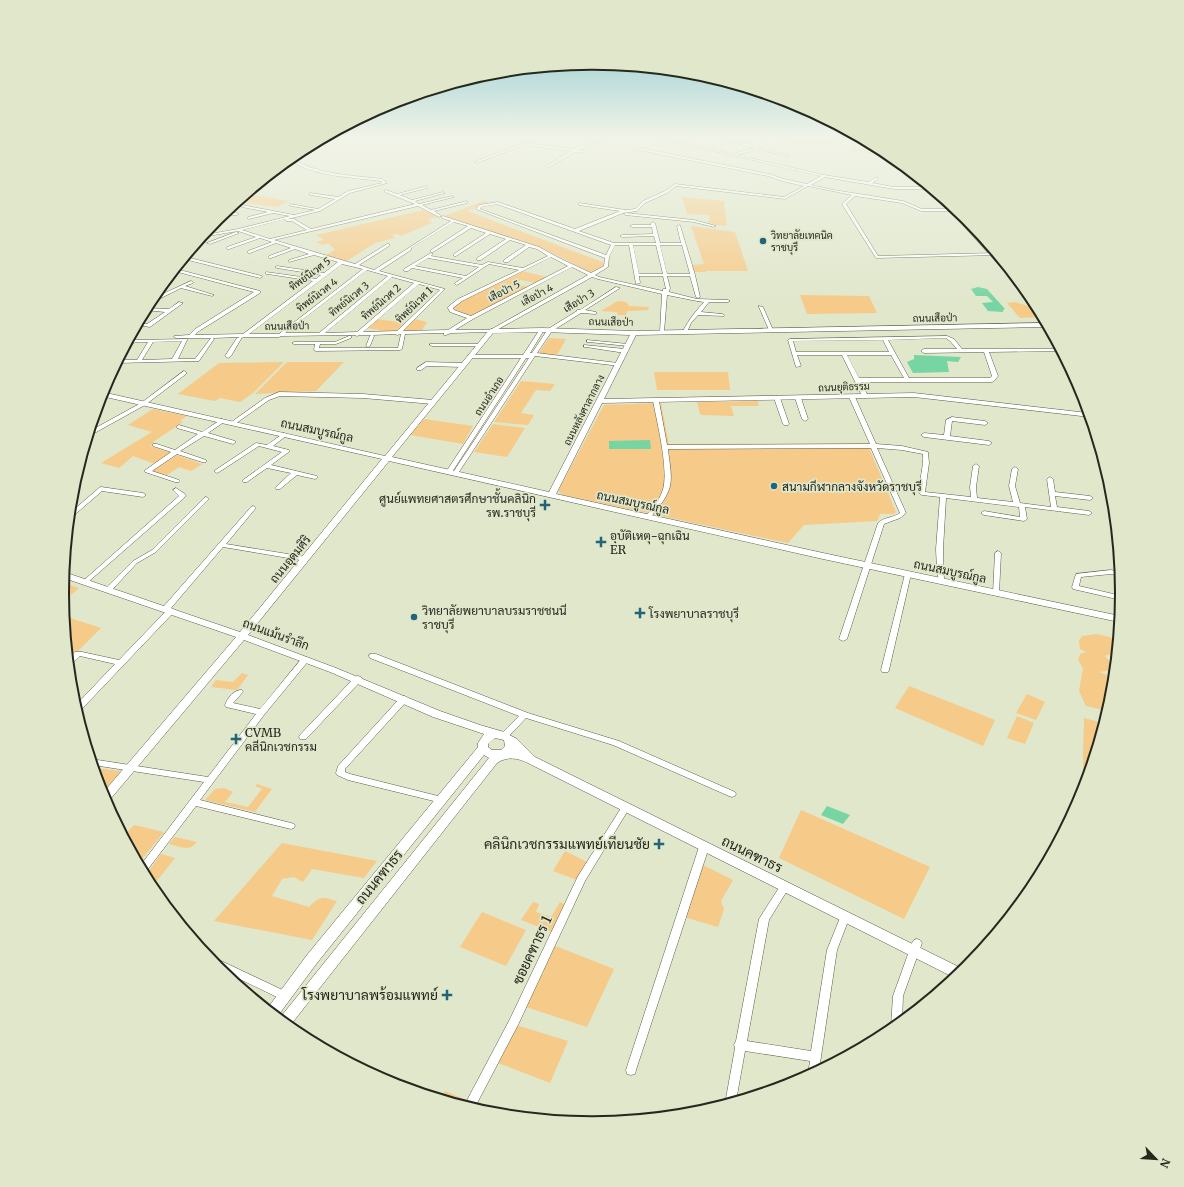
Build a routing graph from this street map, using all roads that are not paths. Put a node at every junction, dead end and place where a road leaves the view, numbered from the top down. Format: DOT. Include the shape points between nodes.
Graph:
graph roads {
  1 [pos="348,192"];
  2 [pos="390,192"];
  3 [pos="406,192"];
  4 [pos="665,192"];
  5 [pos="735,192"];
  6 [pos="795,192"];
  7 [pos="847,192"];
  8 [pos="443,193"];
  9 [pos="311,194"];
  10 [pos="748,194"];
  11 [pos="855,194"];
  12 [pos="397,195"];
  13 [pos="452,197"];
  14 [pos="338,198"];
  15 [pos="412,201"];
  16 [pos="466,202"];
  17 [pos="580,204"];
  18 [pos="290,205"];
  19 [pos="418,205"];
  20 [pos="243,206"];
  21 [pos="319,210"];
  22 [pos="431,211"];
  23 [pos="625,211"];
  24 [pos="273,212"];
  25 [pos="950,212"];
  26 [pos="620,213"];
  27 [pos="232,214"];
  28 [pos="237,214"];
  29 [pos="295,215"];
  30 [pos="249,218"];
  31 [pos="453,221"];
  32 [pos="273,223"];
  33 [pos="471,226"];
  34 [pos="632,226"];
  35 [pos="679,226"];
  36 [pos="714,226"];
  37 [pos="238,230"];
  38 [pos="310,230"];
  39 [pos="243,231"];
  40 [pos="574,231"];
  41 [pos="490,232"];
  42 [pos="212,234"];
  43 [pos="656,235"];
  44 [pos="260,236"];
  45 [pos="622,236"];
  46 [pos="510,238"];
  47 [pos="269,240"];
  48 [pos="276,242"];
  49 [pos="209,243"];
  50 [pos="616,244"];
  51 [pos="631,244"];
  52 [pos="658,244"];
  53 [pos="684,244"];
  54 [pos="388,245"];
  55 [pos="529,245"];
  56 [pos="228,248"];
  57 [pos="294,248"];
  58 [pos="249,252"];
  59 [pos="312,254"];
  60 [pos="989,254"];
  61 [pos="455,255"];
  62 [pos="427,256"];
  63 [pos="551,256"];
  64 [pos="270,257"];
  65 [pos="607,257"];
  66 [pos="190,259"];
  67 [pos="479,259"];
  68 [pos="506,261"];
  69 [pos="291,262"];
  70 [pos="341,262"];
  71 [pos="355,266"];
  72 [pos="482,266"];
  73 [pos="571,266"];
  74 [pos="277,267"];
  75 [pos="412,267"];
  76 [pos="366,269"];
  77 [pos="523,269"];
  78 [pos="406,270"];
  79 [pos="180,271"];
  80 [pos="375,271"];
  81 [pos="268,273"];
  82 [pos="325,274"];
  83 [pos="593,275"];
  84 [pos="637,275"];
  85 [pos="665,275"];
  86 [pos="693,275"];
  87 [pos="391,276"];
  88 [pos="467,276"];
  89 [pos="260,277"];
  90 [pos="317,280"];
  91 [pos="191,282"];
  92 [pos="418,282"];
  93 [pos="638,283"];
  94 [pos="457,284"];
  95 [pos="182,287"];
  96 [pos="618,288"];
  97 [pos="665,294"];
  98 [pos="212,295"];
  99 [pos="162,296"];
  100 [pos="698,297"];
  101 [pos="707,301"];
  102 [pos="728,301"];
  103 [pos="181,303"];
  104 [pos="761,308"];
  105 [pos="153,310"];
  106 [pos="170,311"];
  107 [pos="579,311"];
  108 [pos="594,313"];
  109 [pos="696,313"];
  110 [pos="722,315"];
  111 [pos="471,318"];
  112 [pos="143,325"];
  113 [pos="1041,325"];
  114 [pos="542,330"];
  115 [pos="550,330"];
  116 [pos="771,330"];
  117 [pos="491,331"];
  118 [pos="685,331"];
  119 [pos="662,332"];
  120 [pos="634,333"];
  121 [pos="397,334"];
  122 [pos="404,334"];
  123 [pos="446,334"];
  124 [pos="319,335"];
  125 [pos="357,335"];
  126 [pos="279,336"];
  127 [pos="372,336"];
  128 [pos="176,337"];
  129 [pos="242,337"];
  130 [pos="188,339"];
  131 [pos="212,339"];
  132 [pos="885,339"];
  133 [pos="152,340"];
  134 [pos="134,341"];
  135 [pos="589,341"];
  136 [pos="294,343"];
  137 [pos="318,343"];
  138 [pos="432,345"];
  139 [pos="478,345"];
  140 [pos="368,346"];
  141 [pos="586,346"];
  142 [pos="627,348"];
  143 [pos="986,350"];
  144 [pos="1055,350"];
  145 [pos="924,351"];
  146 [pos="961,351"];
  147 [pos="893,352"];
  148 [pos="844,353"];
  149 [pos="795,354"];
  150 [pos="529,355"];
  151 [pos="228,356"];
  152 [pos="470,356"];
  153 [pos="580,356"];
  154 [pos="174,361"];
  155 [pos="123,362"];
  156 [pos="138,362"];
  157 [pos="619,363"];
  158 [pos="463,364"];
  159 [pos="798,366"];
  160 [pos="418,369"];
  161 [pos="184,373"];
  162 [pos="857,380"];
  163 [pos="907,380"];
  164 [pos="108,396"];
  165 [pos="865,396"];
  166 [pos="852,397"];
  167 [pos="777,398"];
  168 [pos="798,398"];
  169 [pos="599,401"];
  170 [pos="656,401"];
  171 [pos="433,402"];
  172 [pos="143,404"];
  173 [pos="1083,414"];
  174 [pos="805,419"];
  175 [pos="222,421"];
  176 [pos="985,422"];
  177 [pos="232,423"];
  178 [pos="786,424"];
  179 [pos="178,426"];
  180 [pos="95,430"];
  181 [pos="204,434"];
  182 [pos="284,435"];
  183 [pos="924,435"];
  184 [pos="947,438"];
  185 [pos="232,442"];
  186 [pos="989,443"];
  187 [pos="155,445"];
  188 [pos="269,446"];
  189 [pos="873,446"];
  190 [pos="664,447"];
  191 [pos="176,452"];
  192 [pos="386,458"];
  193 [pos="204,461"];
  194 [pos="266,466"];
  195 [pos="976,466"];
  196 [pos="1015,469"];
  197 [pos="217,471"];
  198 [pos="295,473"];
  199 [pos="452,473"];
  200 [pos="315,477"];
  201 [pos="177,480"];
  202 [pos="1050,480"];
  203 [pos="244,481"];
  204 [pos="278,488"];
  205 [pos="176,490"];
  206 [pos="1053,494"];
  207 [pos="143,496"];
  208 [pos="551,496"];
  209 [pos="943,496"];
  210 [pos="1090,498"];
  211 [pos="206,499"];
  212 [pos="974,499"];
  213 [pos="1020,505"];
  214 [pos="254,508"];
  215 [pos="1054,509"];
  216 [pos="75,511"];
  217 [pos="984,513"];
  218 [pos="1089,513"];
  219 [pos="648,517"];
  220 [pos="222,545"];
  221 [pos="998,553"];
  222 [pos="306,559"];
  223 [pos="868,565"];
  224 [pos="1114,573"];
  225 [pos="908,574"];
  226 [pos="69,577"];
  227 [pos="941,581"];
  228 [pos="85,582"];
  229 [pos="109,590"];
  230 [pos="996,593"];
  231 [pos="1115,596"];
  232 [pos="169,609"];
  233 [pos="1114,618"];
  234 [pos="242,635"];
  235 [pos="843,639"];
  236 [pos="373,656"];
  237 [pos="73,659"];
  238 [pos="306,659"];
  239 [pos="120,663"];
  240 [pos="885,670"];
  241 [pos="358,680"];
  242 [pos="239,692"];
  243 [pos="404,699"];
  244 [pos="81,705"];
  245 [pos="262,712"];
  246 [pos="525,715"];
  247 [pos="474,729"];
  248 [pos="505,735"];
  249 [pos="303,737"];
  250 [pos="482,747"];
  251 [pos="503,754"];
  252 [pos="532,760"];
  253 [pos="97,763"];
  254 [pos="131,768"];
  255 [pos="209,780"];
  256 [pos="109,793"];
  257 [pos="732,794"];
  258 [pos="442,800"];
  259 [pos="194,802"];
  260 [pos="626,807"];
  261 [pos="291,826"];
  262 [pos="704,847"];
  263 [pos="145,865"];
  264 [pos="785,886"];
  265 [pos="845,916"];
  266 [pos="916,947"];
  267 [pos="227,968"];
  268 [pos="954,970"];
  269 [pos="285,996"];
  270 [pos="275,1009"];
  271 [pos="288,1018"];
  272 [pos="897,1018"];
  273 [pos="739,1045"];
  274 [pos="815,1057"];
  275 [pos="814,1067"];
  276 [pos="631,1070"];
  277 [pos="731,1098"];
  278 [pos="472,1102"];
  1 -- 14 [label="street"];
  2 -- 12 [label="street"];
  3 -- 12 [label="street"];
  4 -- 23 [label="street" via="644,202 636,210"];
  5 -- 10 [label="street"];
  6 -- 10 [label="street" via="785,198"];
  7 -- 11 [label="street"];
  8 -- 15 [label="street"];
  9 -- 14 [label="street"];
  11 -- 25 [label="street" via="903,202 915,206 918,212"];
  11 -- 60 [label="street" via="844,204 877,256"];
  12 -- 15 [label="street"];
  13 -- 19 [label="street"];
  14 -- 21 [label="street"];
  15 -- 19 [label="street"];
  16 -- 22 [label="street"];
  17 -- 23 [label="street"];
  18 -- 21 [label="street"];
  19 -- 22 [label="street"];
  19 -- 38 [label="street"];
  20 -- 24 [label="street"];
  21 -- 29 [label="street"];
  22 -- 31 [label="street"];
  23 -- 26 [label="street"];
  24 -- 29 [label="street"];
  24 -- 30 [label="street"];
  26 -- 36 [label="street" via="694,221"];
  26 -- 40 [label="street"];
  27 -- 28 [label="street"];
  29 -- 37 [label="street"];
  31 -- 33 [label="street"];
  31 -- 80 [label="street"];
  32 -- 38 [label="street" via="292,219"];
  33 -- 41 [label="street"];
  33 -- 62 [label="street"];
  34 -- 43 [label="street" via="653,225"];
  35 -- 53 [label="street"];
  37 -- 39 [label="street, ทิพย์นิเวศ 5"];
  37 -- 42 [label="street"];
  38 -- 47 [label="street"];
  39 -- 44 [label="street, ทิพย์นิเวศ 5"];
  39 -- 49 [label="street"];
  40 -- 65 [label="street" via="613,244"];
  40 -- 65 [label="street" via="497,203 477,208"];
  41 -- 46 [label="street"];
  41 -- 61 [label="street"];
  43 -- 45 [label="street"];
  43 -- 52 [label="street"];
  44 -- 47 [label="street, ทิพย์นิเวศ 5"];
  44 -- 56 [label="street"];
  46 -- 55 [label="street"];
  46 -- 67 [label="street"];
  47 -- 48 [label="street, ทิพย์นิเวศ 5"];
  48 -- 57 [label="street, ทิพย์นิเวศ 5"];
  48 -- 58 [label="street"];
  50 -- 51 [label="street"];
  51 -- 52 [label="street"];
  51 -- 84 [label="street"];
  52 -- 53 [label="street"];
  52 -- 85 [label="street"];
  53 -- 86 [label="street"];
  54 -- 71 [label="street"];
  55 -- 63 [label="street"];
  55 -- 68 [label="street"];
  57 -- 59 [label="street, ทิพย์นิเวศ 5"];
  57 -- 64 [label="street"];
  59 -- 69 [label="street"];
  59 -- 70 [label="street, ทิพย์นิเวศ 5"];
  62 -- 72 [label="street"];
  62 -- 75 [label="street"];
  63 -- 73 [label="street"];
  63 -- 77 [label="street"];
  65 -- 83 [label="street, เสือป่า 4" via="606,266"];
  66 -- 89 [label="street"];
  70 -- 71 [label="street"];
  70 -- 82 [label="street, ทิพย์นิเวศ 5"];
  71 -- 76 [label="street"];
  72 -- 77 [label="street" via="490,262"];
  72 -- 88 [label="street"];
  73 -- 83 [label="street"];
  73 -- 111 [label="street, เสือป่า 5"];
  74 -- 82 [label="street"];
  75 -- 78 [label="street"];
  75 -- 88 [label="street"];
  76 -- 80 [label="street"];
  76 -- 126 [label="street, ทิพย์นิเวศ 4"];
  77 -- 111 [label="street" via="460,300 450,308"];
  79 -- 130 [label="street" via="258,292 201,327"];
  80 -- 87 [label="street"];
  81 -- 90 [label="street"];
  82 -- 90 [label="street, ทิพย์นิเวศ 5"];
  83 -- 97 [label="street"];
  83 -- 117 [label="street, เสือป่า 4"];
  84 -- 85 [label="street"];
  84 -- 93 [label="street"];
  85 -- 86 [label="street"];
  85 -- 97 [label="street" via="668,291"];
  86 -- 100 [label="street"];
  87 -- 92 [label="street"];
  87 -- 124 [label="street, ทิพย์นิเวศ 3"];
  88 -- 94 [label="street"];
  90 -- 129 [label="street, ทิพย์นิเวศ 5"];
  91 -- 95 [label="street"];
  92 -- 121 [label="street, ทิพย์นิเวศ 1" via="443,289"];
  92 -- 125 [label="street, ทิพย์นิเวศ 2"];
  95 -- 98 [label="street"];
  95 -- 99 [label="street"];
  96 -- 107 [label="street, เสือป่า 3"];
  97 -- 101 [label="street"];
  97 -- 119 [label="street"];
  101 -- 102 [label="street"];
  101 -- 109 [label="street"];
  103 -- 106 [label="street"];
  104 -- 116 [label="street"];
  105 -- 106 [label="street"];
  106 -- 112 [label="street" via="148,326"];
  107 -- 108 [label="street"];
  107 -- 115 [label="street, เสือป่า 3"];
  109 -- 110 [label="street"];
  109 -- 118 [label="street"];
  111 -- 123 [label="street, เสือป่า 5"];
  113 -- 116 [label="street, ถนนเสือป่า"];
  114 -- 115 [label="street, ถนนเสือป่า"];
  114 -- 117 [label="street, ถนนเสือป่า"];
  114 -- 150 [label="street, ถนนอำเภอ"];
  115 -- 120 [label="street, ถนนเสือป่า"];
  115 -- 150 [label="street, ถนนอำเภอ"];
  116 -- 118 [label="street, ถนนเสือป่า"];
  117 -- 123 [label="street, ถนนเสือป่า"];
  117 -- 139 [label="street, ถนนอุดมศิริ"];
  118 -- 119 [label="street, ถนนเสือป่า"];
  119 -- 120 [label="street, ถนนเสือป่า"];
  120 -- 142 [label="street, ถนนหลังศาลากลาง"];
  121 -- 122 [label="street, ถนนเสือป่า"];
  121 -- 127 [label="street, ถนนเสือป่า"];
  122 -- 123 [label="street, ถนนเสือป่า"];
  122 -- 137 [label="street" via="400,349 316,350"];
  124 -- 125 [label="street, ถนนเสือป่า"];
  124 -- 126 [label="street, ถนนเสือป่า"];
  125 -- 127 [label="street, ถนนเสือป่า"];
  126 -- 129 [label="street, ถนนเสือป่า"];
  127 -- 137 [label="street" via="352,337 336,343"];
  127 -- 140 [label="street"];
  128 -- 130 [label="street, ถนนเสือป่า"];
  129 -- 130 [label="street, ถนนเสือป่า"];
  130 -- 131 [label="street"];
  130 -- 133 [label="street"];
  130 -- 154 [label="street"];
  131 -- 151 [label="street" via="239,339"];
  131 -- 154 [label="street" via="197,360"];
  132 -- 146 [label="street" via="947,338"];
  132 -- 147 [label="street"];
  132 -- 149 [label="street" via="790,340"];
  133 -- 134 [label="street"];
  133 -- 156 [label="street"];
  135 -- 142 [label="street"];
  136 -- 137 [label="street"];
  138 -- 139 [label="street"];
  139 -- 152 [label="street, ถนนอุดมศิริ"];
  141 -- 142 [label="street"];
  142 -- 157 [label="street, ถนนหลังศาลากลาง"];
  143 -- 144 [label="street"];
  143 -- 146 [label="street"];
  143 -- 163 [label="street" via="995,376 992,380"];
  145 -- 146 [label="street"];
  147 -- 148 [label="street"];
  147 -- 163 [label="street"];
  148 -- 149 [label="street"];
  148 -- 162 [label="street"];
  149 -- 159 [label="street"];
  150 -- 152 [label="street"];
  150 -- 157 [label="street"];
  150 -- 199 [label="street, ถนนอำเภอ"];
  150 -- 199 [label="street, ถนนอำเภอ" via="489,422"];
  152 -- 158 [label="street, ถนนอุดมศิริ"];
  153 -- 157 [label="street"];
  154 -- 156 [label="street"];
  155 -- 156 [label="street"];
  157 -- 169 [label="street, ถนนหลังศาลากลาง"];
  158 -- 160 [label="street" via="426,364"];
  158 -- 171 [label="street, ถนนอุดมศิริ"];
  161 -- 172 [label="street"];
  162 -- 163 [label="street"];
  162 -- 165 [label="street"];
  164 -- 172 [label="street, ถนนสมบูรณ์กูล"];
  165 -- 166 [label="street, ถนนยุติธรรม"];
  165 -- 173 [label="street, ถนนยุติธรรม" via="940,397"];
  166 -- 168 [label="street, ถนนยุติธรรม"];
  166 -- 189 [label="street"];
  167 -- 168 [label="street, ถนนยุติธรรม"];
  167 -- 170 [label="street, ถนนยุติธรรม"];
  167 -- 178 [label="street"];
  168 -- 174 [label="street"];
  169 -- 170 [label="street, ถนนยุติธรรม"];
  169 -- 208 [label="street, ถนนหลังศาลากลาง"];
  170 -- 190 [label="street"];
  171 -- 177 [label="street" via="363,396 278,394"];
  171 -- 192 [label="street, ถนนอุดมศิริ"];
  172 -- 175 [label="street, ถนนสมบูรณ์กูล"];
  172 -- 180 [label="street"];
  175 -- 177 [label="street, ถนนสมบูรณ์กูล"];
  175 -- 181 [label="street"];
  176 -- 184 [label="street" via="948,420"];
  177 -- 182 [label="street, ถนนสมบูรณ์กูล"];
  179 -- 181 [label="street"];
  181 -- 185 [label="street"];
  181 -- 191 [label="street"];
  182 -- 188 [label="street"];
  182 -- 192 [label="street, ถนนสมบูรณ์กูล"];
  183 -- 184 [label="street"];
  184 -- 186 [label="street"];
  187 -- 191 [label="street"];
  188 -- 194 [label="street" via="287,451"];
  188 -- 197 [label="street" via="258,444"];
  189 -- 190 [label="street"];
  189 -- 209 [label="street" via="926,453 922,493"];
  189 -- 223 [label="street" via="903,513 900,517 881,523"];
  190 -- 219 [label="street" via="666,490"];
  191 -- 193 [label="street"];
  191 -- 201 [label="street" via="147,472"];
  192 -- 199 [label="street, ถนนสมบูรณ์กูล"];
  192 -- 222 [label="street, ถนนอุดมศิริ"];
  194 -- 198 [label="street"];
  194 -- 203 [label="street"];
  195 -- 212 [label="street"];
  196 -- 213 [label="street" via="1012,486"];
  198 -- 200 [label="street"];
  198 -- 204 [label="street"];
  199 -- 208 [label="street, ถนนสมบูรณ์กูล"];
  202 -- 206 [label="street"];
  205 -- 228 [label="street" via="182,492 182,497"];
  206 -- 210 [label="street"];
  206 -- 215 [label="street"];
  207 -- 216 [label="street" via="101,489"];
  208 -- 219 [label="street, ถนนสมบูรณ์กูล"];
  209 -- 212 [label="street"];
  209 -- 227 [label="street" via="939,532"];
  211 -- 229 [label="street" via="154,552 135,562"];
  212 -- 213 [label="street"];
  213 -- 215 [label="street"];
  213 -- 217 [label="street" via="1024,519"];
  214 -- 220 [label="street"];
  215 -- 218 [label="street"];
  219 -- 223 [label="street, ถนนสมบูรณ์กูล"];
  220 -- 222 [label="street"];
  220 -- 232 [label="street"];
  221 -- 230 [label="street"];
  222 -- 234 [label="street, ถนนอุดมศิริ"];
  223 -- 225 [label="street, ถนนสมบูรณ์กูล"];
  223 -- 235 [label="street"];
  224 -- 231 [label="street" via="1078,575 1075,587"];
  225 -- 227 [label="street, ถนนสมบูรณ์กูล"];
  225 -- 240 [label="street"];
  226 -- 228 [label="street, ถนนแม้นรำลึก"];
  227 -- 230 [label="street, ถนนสมบูรณ์กูล"];
  228 -- 229 [label="street, ถนนแม้นรำลึก"];
  229 -- 232 [label="street, ถนนแม้นรำลึก"];
  230 -- 233 [label="street, ถนนสมบูรณ์กูล"];
  232 -- 234 [label="street, ถนนแม้นรำลึก"];
  232 -- 239 [label="street"];
  234 -- 238 [label="street, ถนนแม้นรำลึก"];
  234 -- 254 [label="street, ถนนอุดมศิริ"];
  236 -- 246 [label="street"];
  237 -- 239 [label="street" via="82,654"];
  238 -- 241 [label="street, ถนนแม้นรำลึก"];
  238 -- 245 [label="street"];
  239 -- 244 [label="street"];
  241 -- 243 [label="street, ถนนแม้นรำลึก"];
  241 -- 249 [label="street"];
  242 -- 245 [label="street" via="229,705"];
  243 -- 247 [label="street, ถนนแม้นรำลึก"];
  243 -- 258 [label="street" via="341,768 340,773"];
  245 -- 255 [label="street"];
  246 -- 248 [label="street"];
  246 -- 257 [label="street" via="616,743"];
  247 -- 248 [label="street, ถนนแม้นรำลึก"];
  247 -- 250 [label="street"];
  248 -- 250 [label="street" via="487,737"];
  248 -- 251 [label="street" via="512,742 511,747"];
  248 -- 252 [label="street, ถนนคฑาธร"];
  250 -- 251 [label="street" via="490,754"];
  250 -- 258 [label="street, ถนนคฑาธร"];
  251 -- 252 [label="street, ถนนคฑาธร" via="523,756"];
  251 -- 271 [label="street, ถนนคฑาธร" via="493,760"];
  252 -- 260 [label="street, ถนนคฑาธร"];
  253 -- 254 [label="street"];
  254 -- 255 [label="street"];
  254 -- 256 [label="street, ถนนอุดมศิริ"];
  255 -- 259 [label="street"];
  258 -- 269 [label="street, ถนนคฑาธร"];
  259 -- 261 [label="street"];
  259 -- 263 [label="street"];
  260 -- 262 [label="street, ถนนคฑาธร"];
  260 -- 278 [label="street, ซอยคฑาธร 1" via="581,879 514,1022"];
  262 -- 264 [label="street, ถนนคฑาธร"];
  262 -- 276 [label="street"];
  264 -- 265 [label="street, ถนนคฑาธร"];
  264 -- 273 [label="street" via="764,919"];
  265 -- 266 [label="street, ถนนคฑาธร"];
  265 -- 274 [label="street" via="832,950"];
  266 -- 268 [label="street, ถนนคฑาธร"];
  266 -- 272 [label="street" via="898,996"];
  267 -- 269 [label="street"];
  269 -- 270 [label="street, ถนนคฑาธร"];
  273 -- 274 [label="street"];
  273 -- 277 [label="street"];
  274 -- 275 [label="street"];
}
